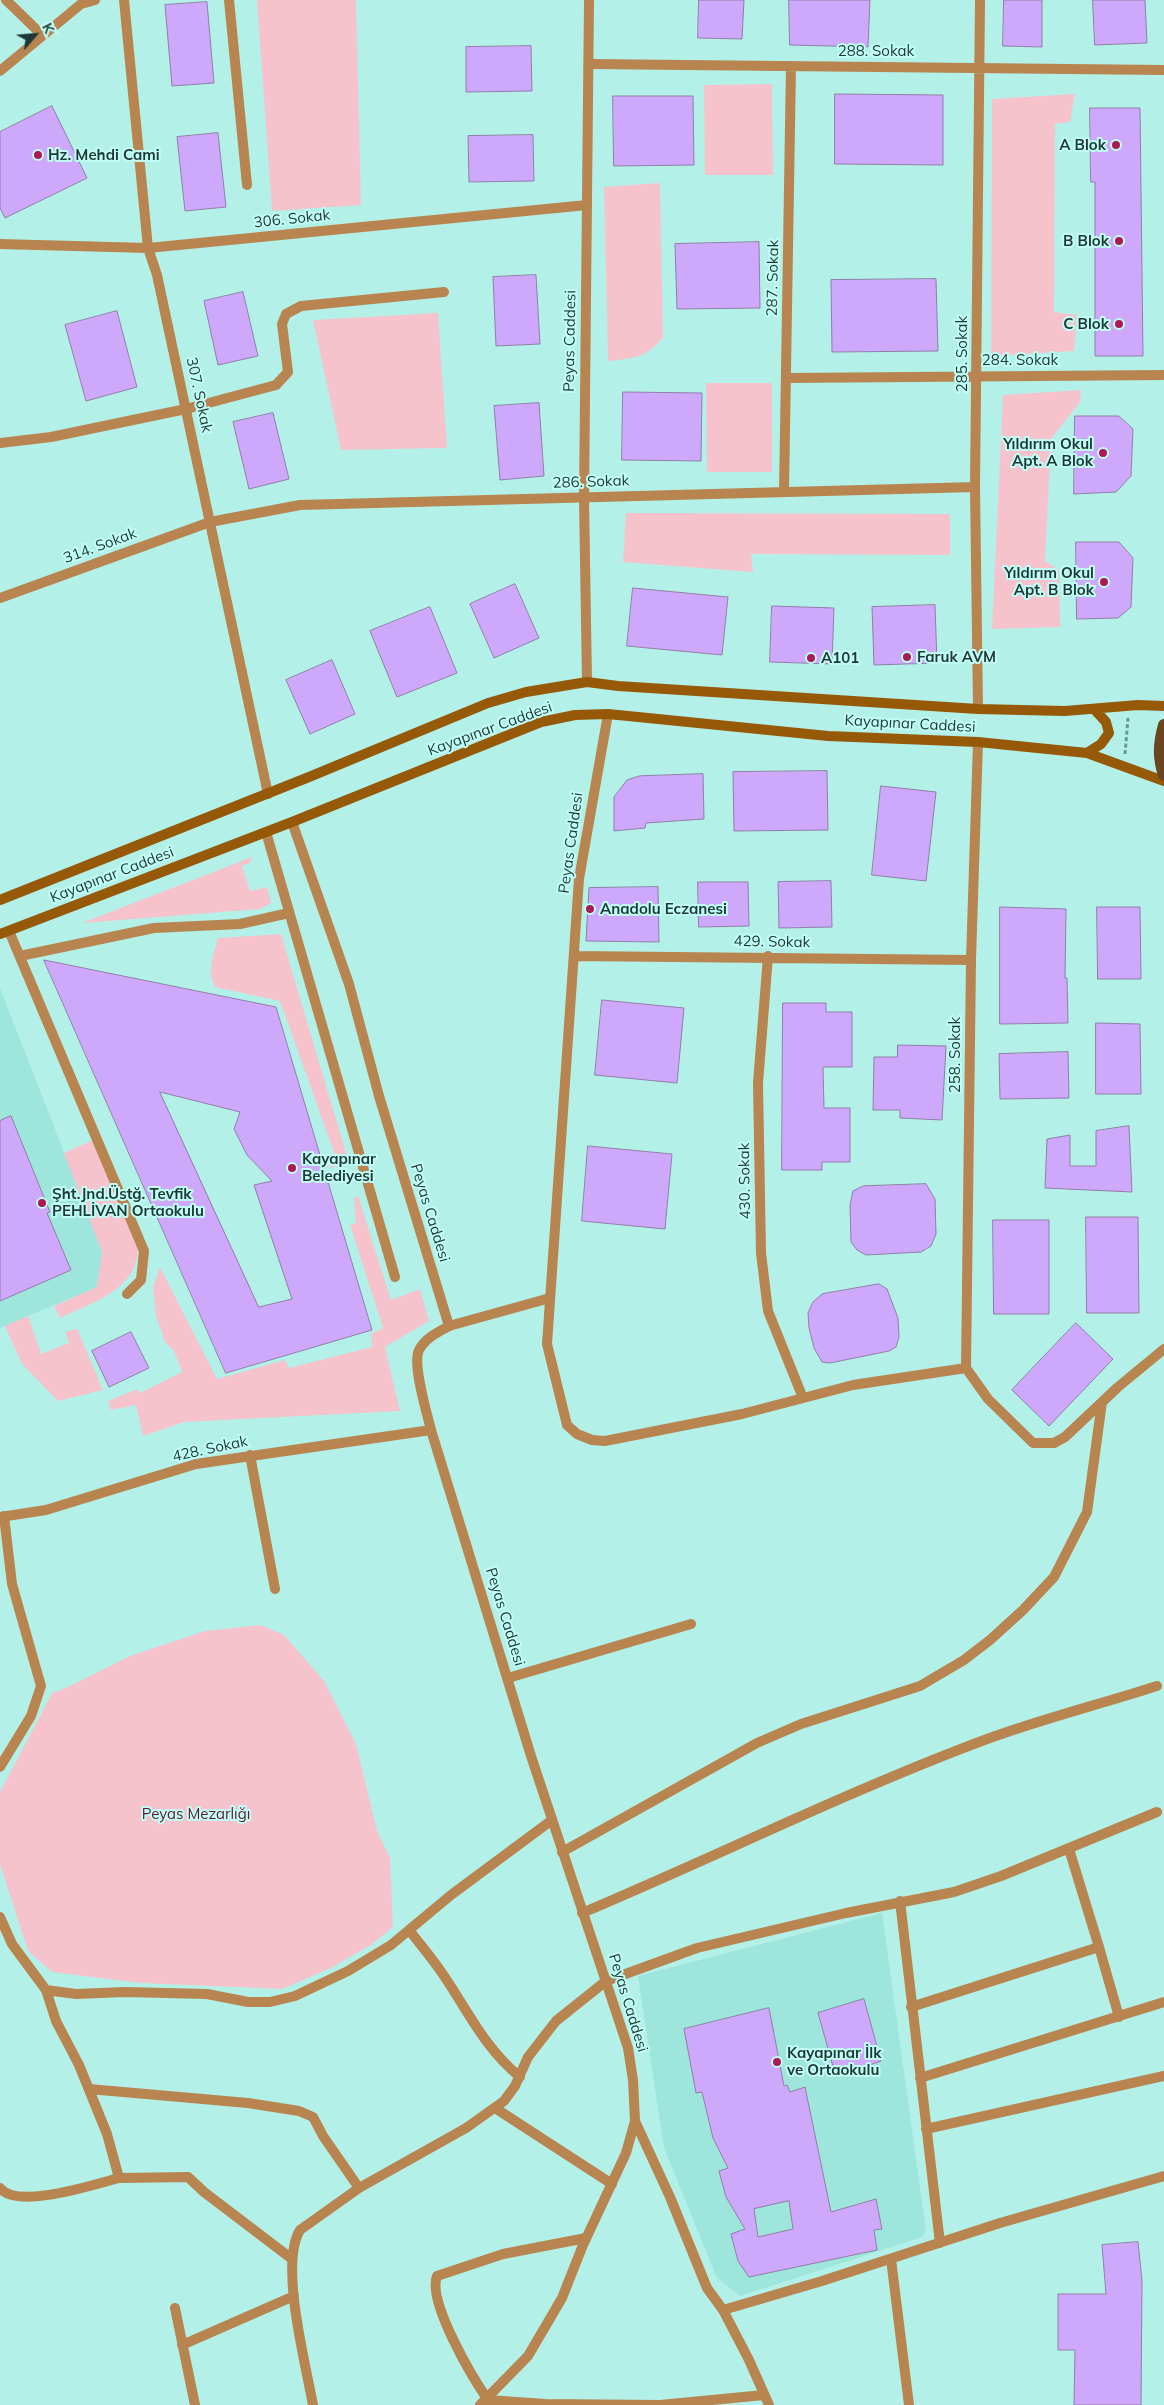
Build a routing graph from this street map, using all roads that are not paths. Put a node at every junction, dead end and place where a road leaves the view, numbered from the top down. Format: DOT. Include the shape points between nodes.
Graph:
graph roads {
  1 [pos="6,0"];
  2 [pos="95,0"];
  3 [pos="124,0"];
  4 [pos="229,0"];
  5 [pos="590,0"];
  6 [pos="980,0"];
  7 [pos="42,35"];
  8 [pos="589,64"];
  9 [pos="791,66"];
  10 [pos="979,66"];
  11 [pos="1164,70"];
  12 [pos="0,71"];
  13 [pos="247,185"];
  14 [pos="587,204"];
  15 [pos="0,244"];
  16 [pos="148,248"];
  17 [pos="444,292"];
  18 [pos="977,375"];
  19 [pos="1164,375"];
  20 [pos="786,378"];
  21 [pos="186,409"];
  22 [pos="0,443"];
  23 [pos="975,487"];
  24 [pos="784,491"];
  25 [pos="584,498"];
  26 [pos="210,522"];
  27 [pos="0,598"];
  28 [pos="587,682"];
  29 [pos="1164,706"];
  30 [pos="978,709"];
  31 [pos="1094,709"];
  32 [pos="608,714"];
  33 [pos="1164,725"];
  34 [pos="978,742"];
  35 [pos="1087,753"];
  36 [pos="1164,775"];
  37 [pos="1164,782"];
  38 [pos="268,794"];
  39 [pos="292,822"];
  40 [pos="266,832"];
  41 [pos="0,899"];
  42 [pos="289,913"];
  43 [pos="5,932"];
  44 [pos="20,956"];
  45 [pos="574,956"];
  46 [pos="768,956"];
  47 [pos="971,960"];
  48 [pos="395,1277"];
  49 [pos="127,1294"];
  50 [pos="550,1298"];
  51 [pos="449,1326"];
  52 [pos="1164,1349"];
  53 [pos="966,1368"];
  54 [pos="803,1398"];
  55 [pos="1102,1402"];
  56 [pos="431,1430"];
  57 [pos="250,1455"];
  58 [pos="2,1517"];
  59 [pos="275,1589"];
  60 [pos="691,1624"];
  61 [pos="508,1678"];
  62 [pos="1157,1686"];
  63 [pos="0,1767"];
  64 [pos="1157,1812"];
  65 [pos="552,1820"];
  66 [pos="1069,1848"];
  67 [pos="562,1852"];
  68 [pos="900,1901"];
  69 [pos="582,1913"];
  70 [pos="0,1917"];
  71 [pos="409,1930"];
  72 [pos="1099,1947"];
  73 [pos="606,1981"];
  74 [pos="46,1990"];
  75 [pos="1164,2002"];
  76 [pos="911,2007"];
  77 [pos="1118,2017"];
  78 [pos="1164,2076"];
  79 [pos="520,2077"];
  80 [pos="920,2078"];
  81 [pos="89,2089"];
  82 [pos="495,2108"];
  83 [pos="635,2121"];
  84 [pos="926,2129"];
  85 [pos="1164,2176"];
  86 [pos="118,2178"];
  87 [pos="612,2184"];
  88 [pos="0,2188"];
  89 [pos="359,2188"];
  90 [pos="586,2238"];
  91 [pos="940,2243"];
  92 [pos="292,2259"];
  93 [pos="891,2259"];
  94 [pos="294,2296"];
  95 [pos="175,2308"];
  96 [pos="724,2310"];
  97 [pos="182,2345"];
  98 [pos="766,2400"];
  99 [pos="484,2402"];
  100 [pos="195,2405"];
  101 [pos="313,2405"];
  102 [pos="581,2405"];
  103 [pos="910,2405"];
  1 -- 7 [label="street"];
  2 -- 7 [label="street" via="81,4"];
  3 -- 16 [label="street, 307. Sokak"];
  4 -- 13 [label="street"];
  5 -- 8 [label="street, Peyas Caddesi"];
  6 -- 10 [label="street, 285. Sokak"];
  7 -- 12 [label="street"];
  8 -- 9 [label="street, 288. Sokak"];
  8 -- 14 [label="street, Peyas Caddesi"];
  9 -- 10 [label="street, 288. Sokak"];
  9 -- 20 [label="street, 287. Sokak"];
  10 -- 11 [label="street, 288. Sokak"];
  10 -- 18 [label="street, 285. Sokak"];
  14 -- 16 [label="street, 306. Sokak"];
  14 -- 25 [label="street, Peyas Caddesi"];
  15 -- 16 [label="street, 306. Sokak"];
  16 -- 21 [label="street, 307. Sokak" via="157,275"];
  17 -- 21 [label="street" via="301,306 286,314 282,324 288,372 276,385"];
  18 -- 19 [label="street, 284. Sokak"];
  18 -- 20 [label="street, 284. Sokak"];
  18 -- 23 [label="street, 285. Sokak"];
  20 -- 24 [label="street, 287. Sokak"];
  21 -- 22 [label="street" via="51,437"];
  21 -- 26 [label="street, 307. Sokak"];
  23 -- 24 [label="street, 286. Sokak"];
  23 -- 30 [label="street, 285. Sokak"];
  24 -- 25 [label="street, 286. Sokak"];
  25 -- 26 [label="street, 286. Sokak" via="300,505"];
  25 -- 28 [label="street, Peyas Caddesi"];
  26 -- 27 [label="street, 314. Sokak"];
  26 -- 38 [label="street, 307. Sokak"];
  28 -- 30 [label="main road, Kayapınar Caddesi"];
  28 -- 38 [label="main road, Kayapınar Caddesi" via="526,692 488,703"];
  29 -- 31 [label="main road, Kayapınar Caddesi"];
  30 -- 31 [label="main road, Kayapınar Caddesi"];
  31 -- 35 [label="main road" via="1106,722 1109,733 1101,744"];
  32 -- 34 [label="main road, Kayapınar Caddesi" via="828,736"];
  32 -- 39 [label="main road, Kayapınar Caddesi" via="574,715 541,722"];
  32 -- 45 [label="street, Peyas Caddesi" via="579,879"];
  33 -- 36 [label="main road" via="1159,743"];
  34 -- 35 [label="main road, Kayapınar Caddesi"];
  34 -- 47 [label="street, 258. Sokak"];
  35 -- 37 [label="main road, Kayapınar Caddesi"];
  38 -- 41 [label="main road, Kayapınar Caddesi"];
  39 -- 40 [label="main road, Kayapınar Caddesi"];
  39 -- 51 [label="street, Peyas Caddesi" via="348,984"];
  40 -- 42 [label="street"];
  40 -- 43 [label="main road, Kayapınar Caddesi"];
  42 -- 44 [label="street" via="240,924 154,928"];
  42 -- 48 [label="street"];
  43 -- 44 [label="street"];
  44 -- 49 [label="street" via="144,1251 141,1280"];
  45 -- 46 [label="street, 429. Sokak"];
  45 -- 50 [label="street, Peyas Caddesi"];
  46 -- 47 [label="street, 429. Sokak"];
  46 -- 54 [label="street, 430. Sokak" via="758,1083 761,1252 768,1311"];
  47 -- 53 [label="street, 258. Sokak"];
  50 -- 51 [label="street"];
  50 -- 54 [label="street, Peyas Caddesi" via="547,1344 567,1425 577,1434 592,1440 605,1441 742,1414"];
  51 -- 56 [label="street, Peyas Caddesi" via="429,1338 418,1351 420,1386"];
  52 -- 55 [label="street"];
  53 -- 54 [label="street" via="853,1385"];
  53 -- 55 [label="street" via="988,1399 1033,1443 1054,1443 1065,1437"];
  55 -- 67 [label="street" via="1087,1512 1054,1577 990,1640 920,1686 800,1724 757,1742"];
  56 -- 57 [label="street, 428. Sokak"];
  56 -- 61 [label="street, Peyas Caddesi"];
  57 -- 58 [label="street, 428. Sokak" via="196,1464 46,1510"];
  57 -- 59 [label="street"];
  58 -- 63 [label="street" via="12,1584 41,1686 31,1716"];
  60 -- 61 [label="street"];
  61 -- 65 [label="street, Peyas Caddesi"];
  62 -- 69 [label="street" via="972,1745 777,1826 669,1877"];
  64 -- 66 [label="street"];
  65 -- 67 [label="street, Peyas Caddesi"];
  65 -- 71 [label="street"];
  66 -- 68 [label="street" via="954,1892"];
  66 -- 72 [label="street"];
  67 -- 69 [label="street, Peyas Caddesi"];
  68 -- 73 [label="street" via="697,1948"];
  68 -- 76 [label="street"];
  69 -- 73 [label="street, Peyas Caddesi"];
  70 -- 74 [label="street" via="12,1944"];
  71 -- 74 [label="street" via="348,1971 295,1996 270,2002 248,2002 206,1994 76,1994"];
  71 -- 79 [label="street" via="442,1973 478,2030 504,2064"];
  72 -- 76 [label="street"];
  72 -- 77 [label="street"];
  73 -- 79 [label="street" via="556,2021 528,2057"];
  73 -- 83 [label="street, Peyas Caddesi" via="628,2048"];
  74 -- 81 [label="street" via="56,2021"];
  75 -- 77 [label="street"];
  76 -- 80 [label="street"];
  77 -- 80 [label="street"];
  78 -- 84 [label="street"];
  79 -- 82 [label="street" via="504,2101"];
  80 -- 84 [label="street"];
  81 -- 86 [label="street" via="107,2134"];
  81 -- 89 [label="street" via="248,2102 299,2111 313,2117"];
  82 -- 87 [label="street"];
  82 -- 89 [label="street" via="466,2128"];
  83 -- 87 [label="street, Peyas Caddesi" via="626,2153"];
  83 -- 96 [label="street" via="707,2288"];
  84 -- 91 [label="street"];
  85 -- 91 [label="street"];
  86 -- 88 [label="street" via="57,2194 25,2197 3,2192"];
  86 -- 92 [label="street" via="188,2177"];
  87 -- 90 [label="street, Peyas Caddesi"];
  89 -- 92 [label="street" via="300,2230 294,2240"];
  90 -- 99 [label="street, Peyas Caddesi" via="562,2298 528,2356"];
  90 -- 99 [label="street" via="503,2254 437,2276 434,2284 450,2332"];
  91 -- 93 [label="street"];
  92 -- 94 [label="street"];
  93 -- 96 [label="street"];
  93 -- 103 [label="street"];
  94 -- 97 [label="street"];
  94 -- 101 [label="street"];
  95 -- 97 [label="street"];
  96 -- 98 [label="street"];
  97 -- 100 [label="street"];
  98 -- 102 [label="street"];
  99 -- 102 [label="street"];
}
